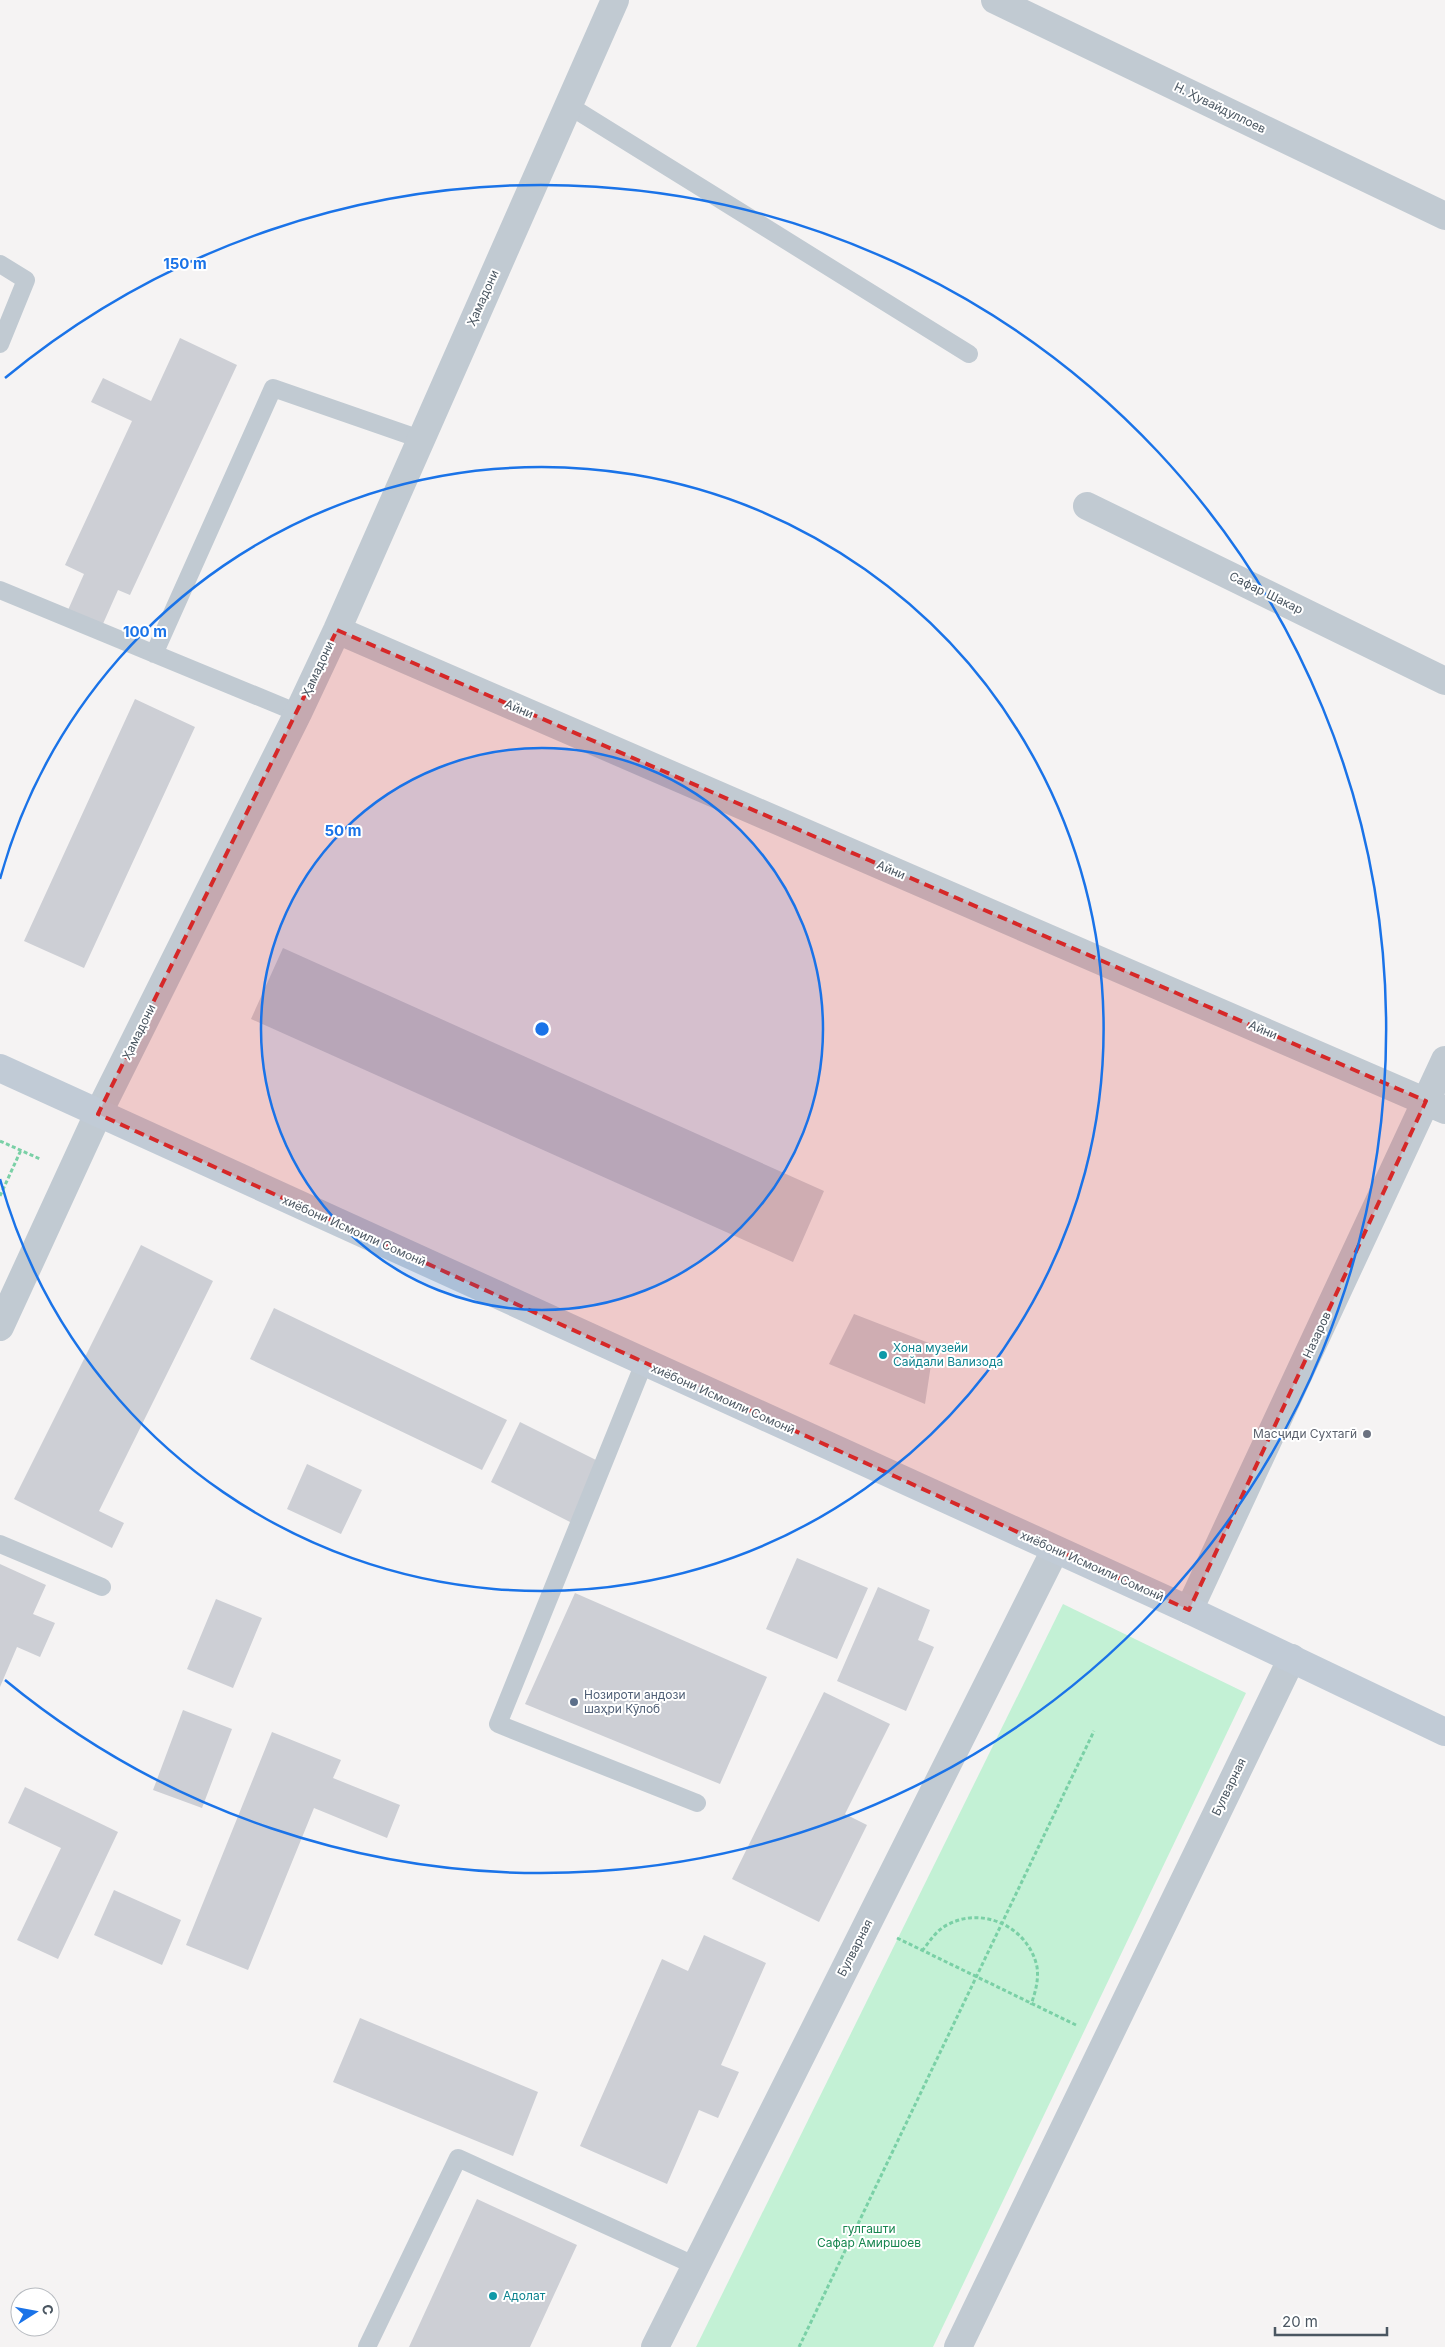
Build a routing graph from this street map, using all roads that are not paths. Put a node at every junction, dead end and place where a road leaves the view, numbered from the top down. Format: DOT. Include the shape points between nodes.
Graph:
graph roads {
  1 [pos="615,0"];
  2 [pos="995,0"];
  3 [pos="568,105"];
  4 [pos="1445,216"];
  5 [pos="0,264"];
  6 [pos="0,344"];
  7 [pos="969,354"];
  8 [pos="420,439"];
  9 [pos="1087,506"];
  10 [pos="0,590"];
  11 [pos="337,630"];
  12 [pos="154,654"];
  13 [pos="1445,681"];
  14 [pos="298,713"];
  15 [pos="1445,1060"];
  16 [pos="0,1068"];
  17 [pos="1435,1106"];
  18 [pos="98,1114"];
  19 [pos="0,1327"];
  20 [pos="644,1363"];
  21 [pos="0,1544"];
  22 [pos="1056,1550"];
  23 [pos="102,1588"];
  24 [pos="1189,1610"];
  25 [pos="1292,1658"];
  26 [pos="1445,1732"];
  27 [pos="697,1803"];
  28 [pos="696,2266"];
  29 [pos="367,2347"];
  30 [pos="655,2347"];
  31 [pos="958,2347"];
  1 -- 3 [label="street, Ҳамадони"];
  2 -- 4 [label="street, Н. Ҳувайдуллоев"];
  3 -- 7 [label="lane"];
  3 -- 8 [label="street, Ҳамадони"];
  5 -- 6 [label="lane" via="26,280"];
  8 -- 11 [label="street, Ҳамадони"];
  8 -- 12 [label="lane" via="273,388"];
  9 -- 13 [label="street, Сафар Шакар"];
  10 -- 12 [label="lane"];
  11 -- 14 [label="street, Ҳамадони"];
  11 -- 17 [label="street, Айни"];
  12 -- 14 [label="lane"];
  14 -- 18 [label="street, Ҳамадони"];
  15 -- 17 [label="street, Назаров"];
  16 -- 18 [label="main road, хиёбони Исмоили Сомонӣ"];
  17 -- 24 [label="street, Назаров"];
  18 -- 19 [label="street, Ҳамадони"];
  18 -- 20 [label="main road, хиёбони Исмоили Сомонӣ"];
  20 -- 22 [label="main road, хиёбони Исмоили Сомонӣ"];
  20 -- 27 [label="lane" via="498,1724"];
  21 -- 23 [label="lane"];
  22 -- 24 [label="main road, хиёбони Исмоили Сомонӣ"];
  22 -- 28 [label="street, Булварная"];
  24 -- 25 [label="main road, хиёбони Исмоили Сомонӣ"];
  25 -- 26 [label="main road, хиёбони Исмоили Сомонӣ"];
  25 -- 31 [label="street, Булварная"];
  28 -- 29 [label="lane" via="458,2158"];
  28 -- 30 [label="street, Булварная"];
}
